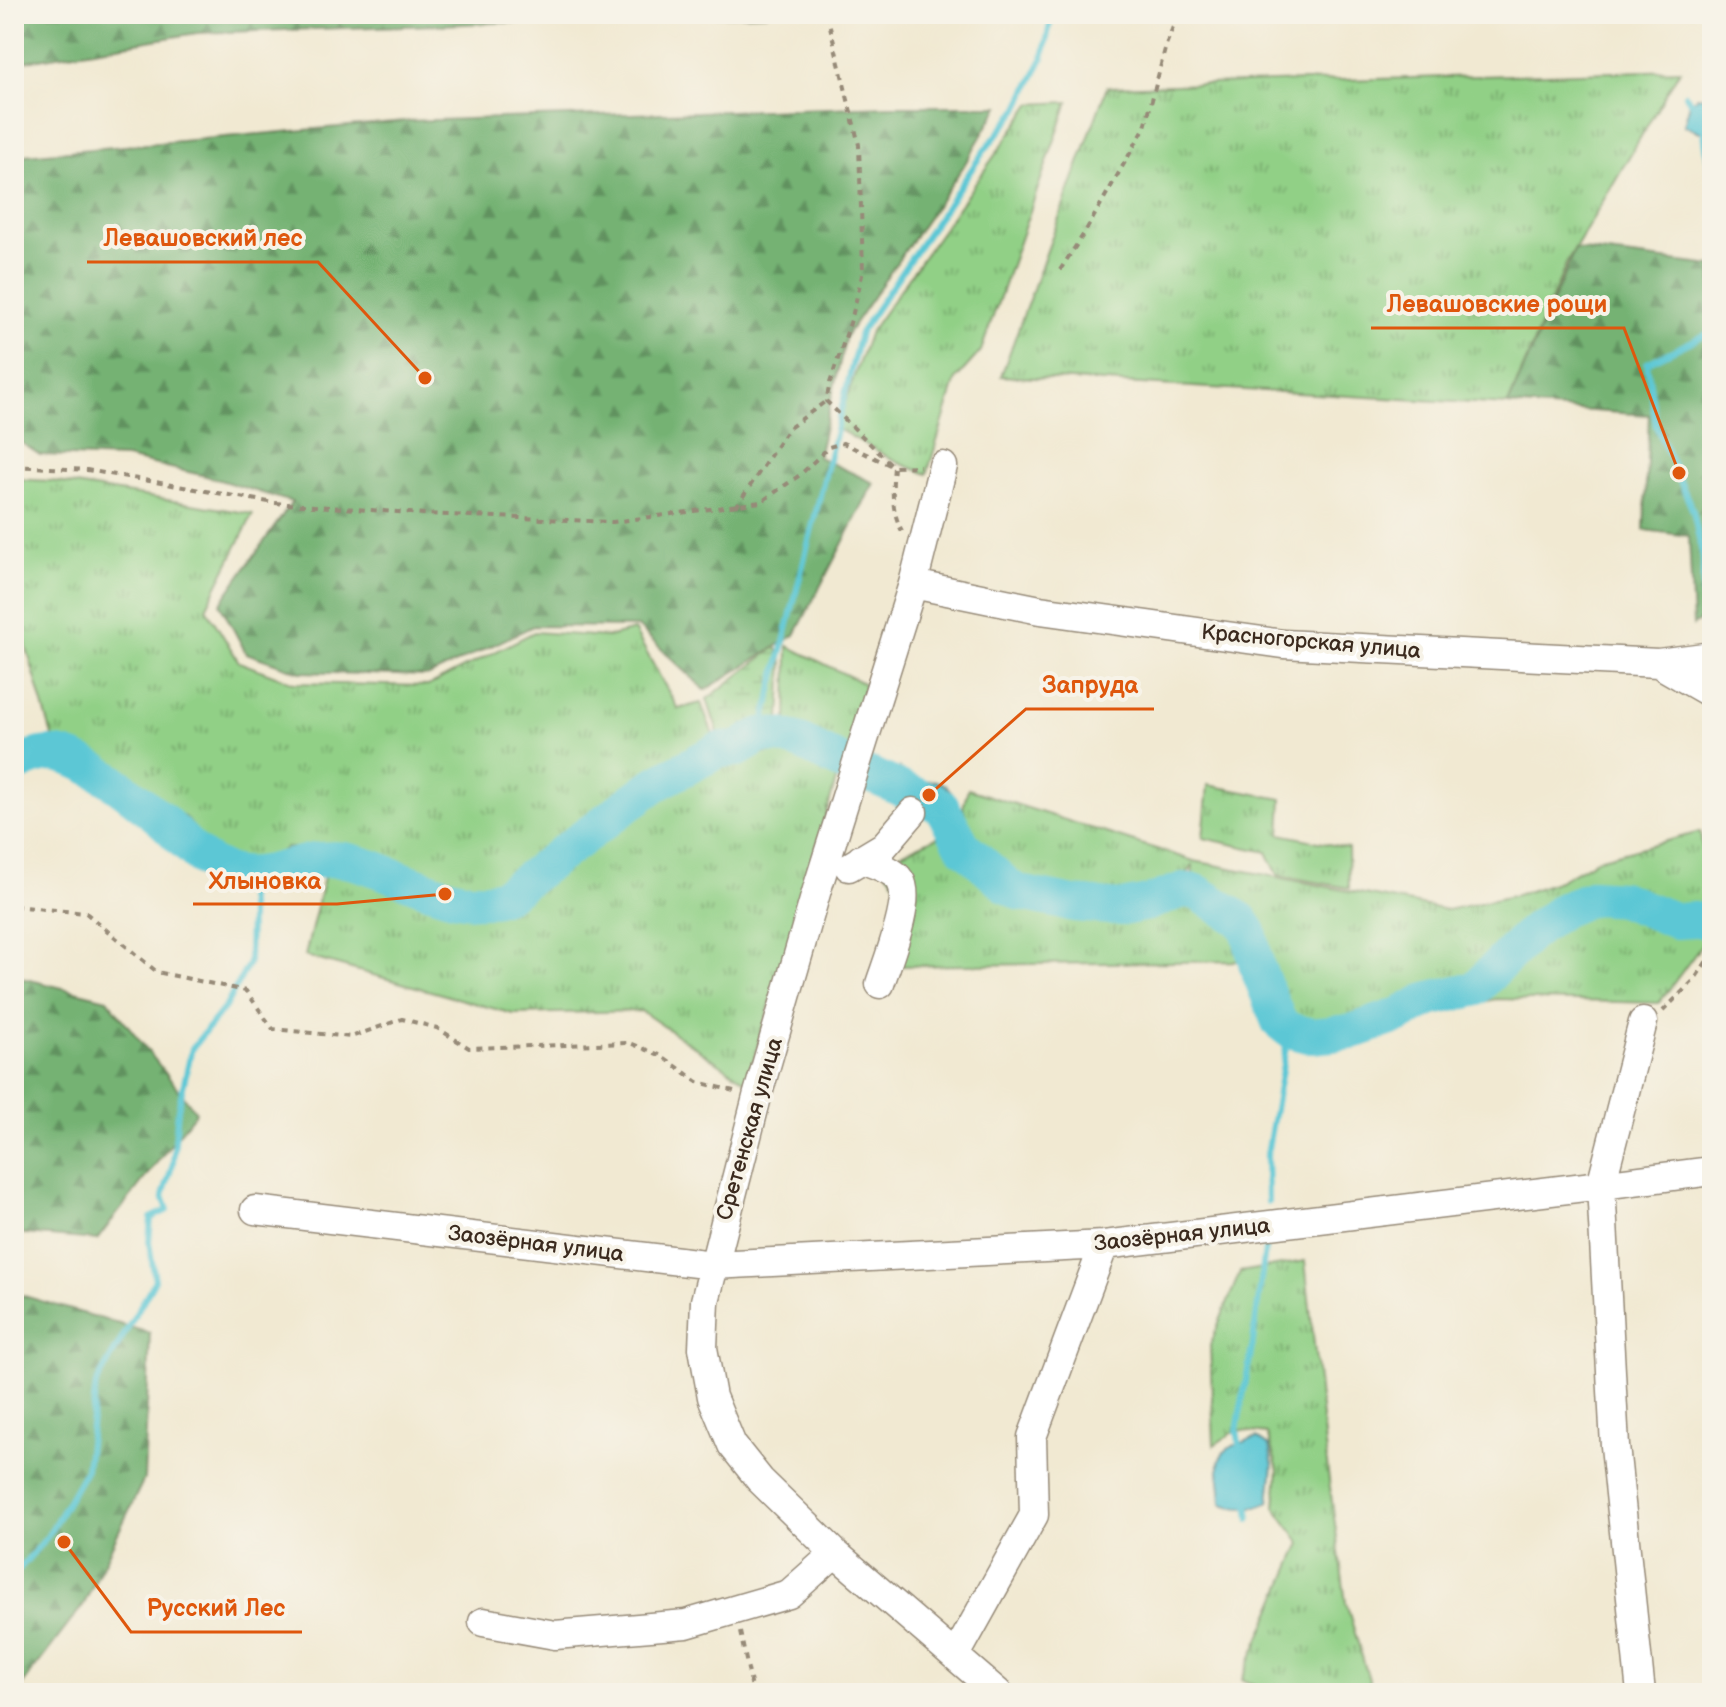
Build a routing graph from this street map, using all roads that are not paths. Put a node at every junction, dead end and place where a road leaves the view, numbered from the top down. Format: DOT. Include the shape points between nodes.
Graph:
graph roads {
  1 [pos="943,466"];
  2 [pos="916,574"];
  3 [pos="1712,656"];
  4 [pos="1658,663"];
  5 [pos="1712,694"];
  6 [pos="913,812"];
  7 [pos="861,859"];
  8 [pos="818,886"];
  9 [pos="880,984"];
  10 [pos="1643,1022"];
  11 [pos="1712,1171"];
  12 [pos="1601,1185"];
  13 [pos="255,1210"];
  14 [pos="1104,1245"];
  15 [pos="719,1271"];
  16 [pos="835,1553"];
  17 [pos="483,1622"];
  18 [pos="959,1650"];
  19 [pos="998,1693"];
  20 [pos="1015,1693"];
  21 [pos="1641,1693"];
  1 -- 2 [label="street, Сретенская улица"];
  2 -- 4 [label="street, Красногорская улица" via="1040,610 1283,644"];
  2 -- 8 [label="street, Сретенская улица"];
  3 -- 4 [label="street, Красногорская улица"];
  4 -- 5 [label="street"];
  6 -- 7 [label="street" via="884,846"];
  7 -- 8 [label="street"];
  7 -- 9 [label="street" via="900,880 906,897"];
  8 -- 15 [label="street, Сретенская улица" via="757,1097"];
  10 -- 12 [label="street"];
  11 -- 12 [label="street, Заозёрная улица"];
  12 -- 14 [label="street, Заозёрная улица"];
  12 -- 21 [label="street" via="1615,1446"];
  13 -- 15 [label="street, Заозёрная улица"];
  14 -- 15 [label="street, Заозёрная улица"];
  14 -- 18 [label="street" via="1032,1437 1034,1515"];
  15 -- 16 [label="street, Сретенская улица" via="705,1301 703,1348 712,1397 732,1445"];
  15 -- 18 [label="street" via="719,1352 749,1451 765,1472"];
  16 -- 17 [label="street" via="789,1594 686,1624 555,1635"];
  16 -- 18 [label="street, Сретенская улица"];
  18 -- 19 [label="street, Сретенская улица"];
  18 -- 20 [label="street"];
}
